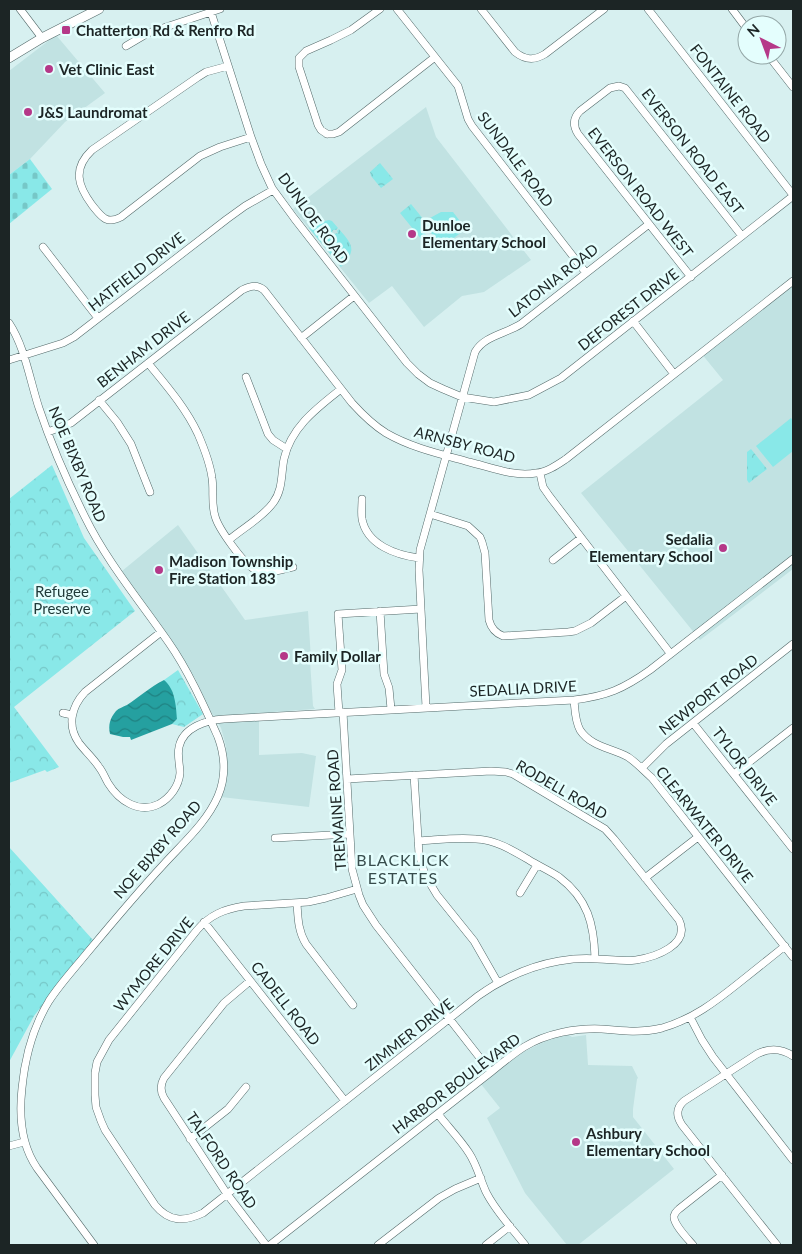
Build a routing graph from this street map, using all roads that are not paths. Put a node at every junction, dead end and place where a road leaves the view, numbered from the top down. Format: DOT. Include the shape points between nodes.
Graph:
graph roads {
  1 [pos="20,9"];
  2 [pos="99,9"];
  3 [pos="220,9"];
  4 [pos="380,9"];
  5 [pos="397,9"];
  6 [pos="481,9"];
  7 [pos="604,9"];
  8 [pos="648,9"];
  9 [pos="210,10"];
  10 [pos="42,38"];
  11 [pos="126,46"];
  12 [pos="435,57"];
  13 [pos="9,58"];
  14 [pos="776,65"];
  15 [pos="228,66"];
  16 [pos="620,83"];
  17 [pos="793,87"];
  18 [pos="251,136"];
  19 [pos="274,190"];
  20 [pos="793,195"];
  21 [pos="649,224"];
  22 [pos="742,236"];
  23 [pos="43,247"];
  24 [pos="586,273"];
  25 [pos="691,277"];
  26 [pos="793,281"];
  27 [pos="254,282"];
  28 [pos="354,296"];
  29 [pos="98,318"];
  30 [pos="633,321"];
  31 [pos="9,323"];
  32 [pos="301,338"];
  33 [pos="23,355"];
  34 [pos="9,360"];
  35 [pos="148,363"];
  36 [pos="674,374"];
  37 [pos="246,377"];
  38 [pos="341,389"];
  39 [pos="462,397"];
  40 [pos="100,400"];
  41 [pos="48,432"];
  42 [pos="287,449"];
  43 [pos="446,455"];
  44 [pos="540,473"];
  45 [pos="150,492"];
  46 [pos="362,499"];
  47 [pos="430,514"];
  48 [pos="581,538"];
  49 [pos="229,540"];
  50 [pos="419,558"];
  51 [pos="793,559"];
  52 [pos="553,560"];
  53 [pos="293,567"];
  54 [pos="626,596"];
  55 [pos="421,608"];
  56 [pos="380,611"];
  57 [pos="161,632"];
  58 [pos="793,644"];
  59 [pos="670,653"];
  60 [pos="574,700"];
  61 [pos="426,707"];
  62 [pos="391,709"];
  63 [pos="341,712"];
  64 [pos="63,714"];
  65 [pos="72,714"];
  66 [pos="210,721"];
  67 [pos="693,723"];
  68 [pos="793,728"];
  69 [pos="642,768"];
  70 [pos="734,774"];
  71 [pos="414,775"];
  72 [pos="347,779"];
  73 [pos="350,834"];
  74 [pos="698,837"];
  75 [pos="275,838"];
  76 [pos="418,841"];
  77 [pos="793,849"];
  78 [pos="537,865"];
  79 [pos="645,878"];
  80 [pos="356,889"];
  81 [pos="520,893"];
  82 [pos="297,903"];
  83 [pos="204,922"];
  84 [pos="685,931"];
  85 [pos="784,946"];
  86 [pos="793,957"];
  87 [pos="594,958"];
  88 [pos="250,981"];
  89 [pos="498,983"];
  90 [pos="353,1005"];
  91 [pos="690,1017"];
  92 [pos="449,1019"];
  93 [pos="793,1056"];
  94 [pos="491,1072"];
  95 [pos="726,1074"];
  96 [pos="246,1087"];
  97 [pos="345,1101"];
  98 [pos="438,1114"];
  99 [pos="190,1139"];
  100 [pos="24,1142"];
  101 [pos="9,1146"];
  102 [pos="793,1160"];
  103 [pos="722,1175"];
  104 [pos="481,1178"];
  105 [pos="226,1194"];
  106 [pos="175,1219"];
  107 [pos="510,1226"];
  108 [pos="94,1245"];
  109 [pos="266,1245"];
  110 [pos="270,1245"];
  111 [pos="378,1245"];
  112 [pos="486,1245"];
  113 [pos="525,1245"];
  114 [pos="693,1245"];
  115 [pos="777,1245"];
  1 -- 10 [label="street"];
  2 -- 10 [label="main road"];
  3 -- 9 [label="street"];
  4 -- 12 [label="street" via="351,30 306,51 298,61 318,125 326,137 339,132"];
  5 -- 12 [label="street, SUNDALE ROAD"];
  6 -- 7 [label="street" via="515,52 529,59 545,54"];
  8 -- 20 [label="street, FONTAINE ROAD"];
  9 -- 11 [label="street" via="148,33"];
  9 -- 15 [label="street, DUNLOE ROAD"];
  10 -- 13 [label="main road"];
  12 -- 24 [label="street, SUNDALE ROAD" via="458,86 472,126"];
  14 -- 17 [label="street"];
  15 -- 18 [label="street, DUNLOE ROAD"];
  15 -- 18 [label="street" via="192,80 92,150 82,164 79,179 82,190 101,216 116,220 200,156"];
  16 -- 21 [label="street, EVERSON ROAD WEST" via="580,111 574,122 575,128"];
  16 -- 22 [label="street, EVERSON ROAD EAST"];
  18 -- 19 [label="street, DUNLOE ROAD"];
  19 -- 28 [label="street, DUNLOE ROAD"];
  19 -- 29 [label="street, HATFIELD DRIVE" via="227,219"];
  20 -- 22 [label="street, DEFOREST DRIVE"];
  21 -- 24 [label="street, LATONIA ROAD"];
  21 -- 25 [label="street, EVERSON ROAD WEST"];
  22 -- 25 [label="street, DEFOREST DRIVE"];
  23 -- 29 [label="street"];
  24 -- 39 [label="street, LATONIA ROAD" via="521,324 481,344 475,352"];
  25 -- 30 [label="street, DEFOREST DRIVE"];
  26 -- 36 [label="street, ARNSBY ROAD"];
  27 -- 32 [label="street, ARNSBY ROAD" via="264,290"];
  27 -- 35 [label="street, BENHAM DRIVE"];
  28 -- 32 [label="street"];
  28 -- 39 [label="street, DUNLOE ROAD" via="418,374"];
  29 -- 33 [label="street, HATFIELD DRIVE" via="63,343"];
  30 -- 36 [label="street"];
  30 -- 39 [label="street, DEFOREST DRIVE" via="561,378 529,395 494,402"];
  31 -- 33 [label="street, NOE BIXBY ROAD"];
  32 -- 38 [label="street, ARNSBY ROAD"];
  33 -- 34 [label="street, HATFIELD DRIVE"];
  33 -- 41 [label="street, NOE BIXBY ROAD"];
  35 -- 40 [label="street, BENHAM DRIVE"];
  35 -- 49 [label="street" via="197,433 210,468 215,517"];
  36 -- 44 [label="street, ARNSBY ROAD" via="566,459"];
  37 -- 42 [label="street" via="268,434"];
  38 -- 42 [label="street" via="300,425"];
  38 -- 43 [label="street, ARNSBY ROAD" via="379,428 408,444"];
  39 -- 43 [label="street, LATONIA ROAD"];
  40 -- 41 [label="street, BENHAM DRIVE" via="70,423"];
  40 -- 45 [label="street" via="131,444"];
  41 -- 57 [label="street, NOE BIXBY ROAD" via="92,530"];
  42 -- 49 [label="street" via="279,494 273,504"];
  43 -- 44 [label="street, ARNSBY ROAD" via="507,472"];
  43 -- 47 [label="street, LATONIA ROAD"];
  44 -- 48 [label="street" via="546,492"];
  46 -- 50 [label="street" via="362,521 374,540 389,551"];
  47 -- 50 [label="street, LATONIA ROAD"];
  47 -- 54 [label="street" via="468,526 480,537 485,553 488,620 492,633 503,636 575,631 592,623"];
  48 -- 52 [label="street"];
  48 -- 54 [label="street"];
  49 -- 53 [label="street" via="255,569 269,572"];
  50 -- 55 [label="street, LATONIA ROAD"];
  51 -- 59 [label="street, SEDALIA DRIVE"];
  54 -- 59 [label="street"];
  55 -- 56 [label="street"];
  55 -- 61 [label="street, LATONIA ROAD"];
  56 -- 62 [label="street" via="384,674"];
  56 -- 63 [label="street, TREMAINE ROAD" via="338,614 342,670 337,684"];
  57 -- 65 [label="street" via="85,692 76,702"];
  57 -- 66 [label="street, NOE BIXBY ROAD" via="182,664"];
  58 -- 67 [label="street, NEWPORT ROAD"];
  59 -- 60 [label="street, SEDALIA DRIVE" via="636,680 616,690"];
  60 -- 61 [label="street, SEDALIA DRIVE"];
  60 -- 69 [label="street, CLEARWATER DRIVE" via="580,730 595,744 628,758"];
  61 -- 62 [label="street, SEDALIA DRIVE"];
  62 -- 63 [label="street, SEDALIA DRIVE"];
  63 -- 66 [label="street, SEDALIA DRIVE"];
  63 -- 72 [label="street, TREMAINE ROAD"];
  64 -- 65 [label="street"];
  65 -- 66 [label="street, SEDALIA DRIVE" via="76,739 112,788 122,800 141,807 161,803 172,793 180,774 179,747 183,737"];
  66 -- 100 [label="street, NOE BIXBY ROAD" via="223,755 224,773 218,796 204,819 110,925 42,1013 23,1080"];
  67 -- 69 [label="street, NEWPORT ROAD"];
  67 -- 70 [label="street, TYLOR DRIVE"];
  68 -- 70 [label="street"];
  69 -- 74 [label="street, CLEARWATER DRIVE"];
  70 -- 77 [label="street, TYLOR DRIVE"];
  71 -- 72 [label="street, RODELL ROAD"];
  71 -- 76 [label="street"];
  71 -- 79 [label="street, RODELL ROAD" via="491,771 513,774 605,829"];
  72 -- 73 [label="street, TREMAINE ROAD"];
  73 -- 75 [label="street"];
  73 -- 80 [label="street, TREMAINE ROAD"];
  74 -- 79 [label="street"];
  74 -- 85 [label="street, CLEARWATER DRIVE"];
  76 -- 78 [label="street" via="485,840 513,850"];
  76 -- 89 [label="street" via="420,861 429,882 474,941"];
  78 -- 81 [label="street"];
  78 -- 87 [label="street" via="564,881 584,905 593,931"];
  79 -- 84 [label="street, RODELL ROAD"];
  80 -- 82 [label="street, WYMORE DRIVE"];
  80 -- 92 [label="street, TREMAINE ROAD" via="376,926"];
  82 -- 83 [label="street, WYMORE DRIVE" via="233,907"];
  82 -- 90 [label="street" via="301,936"];
  83 -- 88 [label="street, CADELL ROAD"];
  83 -- 106 [label="street, WYMORE DRIVE" via="109,1040 97,1062 94,1082 96,1107 106,1130 155,1205"];
  84 -- 87 [label="street, ZIMMER DRIVE" via="675,944 652,956 634,960"];
  85 -- 86 [label="street, CLEARWATER DRIVE"];
  85 -- 91 [label="street, HARBOR BOULEVARD"];
  87 -- 89 [label="street, ZIMMER DRIVE" via="541,965"];
  88 -- 97 [label="street, CADELL ROAD"];
  88 -- 99 [label="street, TALFORD ROAD" via="220,1007 159,1087"];
  89 -- 92 [label="street, ZIMMER DRIVE"];
  91 -- 94 [label="street, HARBOR BOULEVARD" via="648,1030 567,1031 525,1046"];
  91 -- 95 [label="street"];
  92 -- 94 [label="street, TREMAINE ROAD"];
  92 -- 97 [label="street, ZIMMER DRIVE"];
  93 -- 95 [label="street" via="781,1050 768,1049"];
  94 -- 98 [label="street, HARBOR BOULEVARD"];
  95 -- 102 [label="street"];
  95 -- 103 [label="street" via="684,1101 675,1111 678,1120"];
  96 -- 99 [label="street" via="228,1109"];
  97 -- 105 [label="street, ZIMMER DRIVE"];
  98 -- 104 [label="street" via="469,1153"];
  98 -- 110 [label="street, HARBOR BOULEVARD"];
  99 -- 105 [label="street, TALFORD ROAD"];
  100 -- 101 [label="street"];
  100 -- 108 [label="street, NOE BIXBY ROAD" via="36,1168"];
  103 -- 114 [label="street" via="672,1215"];
  103 -- 115 [label="street"];
  104 -- 107 [label="street" via="491,1200"];
  104 -- 111 [label="street" via="439,1198"];
  105 -- 106 [label="street, ZIMMER DRIVE" via="203,1213 190,1219"];
  105 -- 109 [label="street, TALFORD ROAD"];
  107 -- 112 [label="street"];
  107 -- 113 [label="street"];
}
